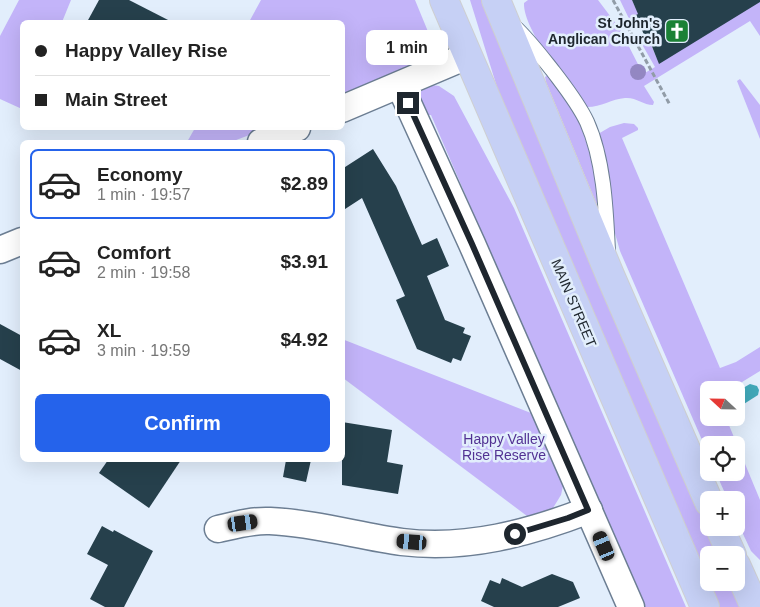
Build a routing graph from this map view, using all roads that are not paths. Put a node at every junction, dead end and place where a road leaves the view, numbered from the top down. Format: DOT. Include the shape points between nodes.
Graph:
graph roads {
  1 [pos="444,0"];
  2 [pos="499,8"];
  3 [pos="467,56"];
  4 [pos="400,86"];
  5 [pos="345,108"];
  6 [pos="292,130"];
  7 [pos="266,140"];
  8 [pos="20,242"];
  9 [pos="0,250"];
  10 [pos="610,275"];
  11 [pos="704,491"];
  12 [pos="588,510"];
  13 [pos="218,529"];
  14 [pos="745,581"];
  15 [pos="755,598"];
  16 [pos="630,607"];
  17 [pos="705,607"];
  1 -- 3 [label="main road, MAIN STREET"];
  2 -- 10 [label="main road"];
  2 -- 10 [label="lane" via="541,56 587,123 597,152 605,202"];
  3 -- 4 [label="street"];
  3 -- 17 [label="main road, MAIN STREET"];
  4 -- 5 [label="street"];
  4 -- 12 [label="street"];
  6 -- 7 [label="street"];
  8 -- 9 [label="street"];
  10 -- 11 [label="main road"];
  12 -- 13 [label="street" via="515,534 448,544 402,542 269,521"];
  12 -- 16 [label="street"];
  14 -- 15 [label="main road"];
}
